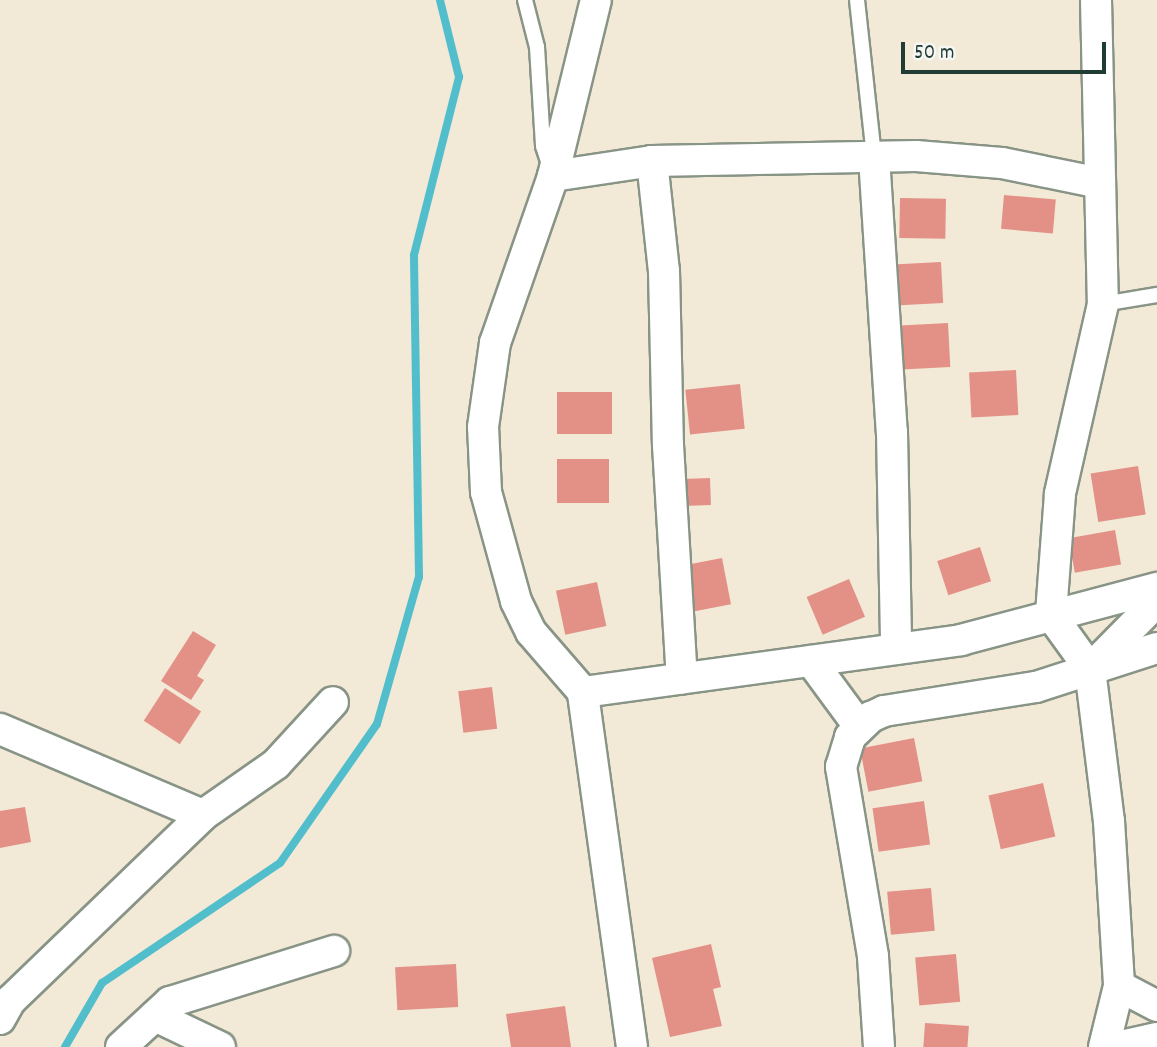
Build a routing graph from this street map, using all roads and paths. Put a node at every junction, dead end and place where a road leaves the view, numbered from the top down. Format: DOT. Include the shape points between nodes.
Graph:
graph roads {
  1 [pos="525,0"];
  2 [pos="596,0"];
  3 [pos="857,0"];
  4 [pos="1096,0"];
  5 [pos="873,157"];
  6 [pos="652,161"];
  7 [pos="553,176"];
  8 [pos="1100,183"];
  9 [pos="1157,295"];
  10 [pos="1103,304"];
  11 [pos="1157,588"];
  12 [pos="1157,601"];
  13 [pos="1051,615"];
  14 [pos="1157,648"];
  15 [pos="896,649"];
  16 [pos="810,660"];
  17 [pos="1090,669"];
  18 [pos="682,679"];
  19 [pos="583,692"];
  20 [pos="333,702"];
  21 [pos="859,726"];
  22 [pos="0,729"];
  23 [pos="203,815"];
  24 [pos="334,951"];
  25 [pos="1119,986"];
  26 [pos="3,1005"];
  27 [pos="1157,1006"];
  28 [pos="155,1016"];
  29 [pos="121,1047"];
  30 [pos="220,1047"];
  31 [pos="632,1047"];
  32 [pos="880,1047"];
  33 [pos="1104,1047"];
  1 -- 7 [label="lane" via="537,47 543,146"];
  2 -- 7 [label="street"];
  3 -- 5 [label="lane"];
  4 -- 8 [label="street"];
  5 -- 6 [label="street"];
  5 -- 8 [label="street" via="991,162"];
  5 -- 15 [label="street" via="892,432"];
  6 -- 7 [label="street"];
  6 -- 18 [label="street" via="664,271 668,445"];
  7 -- 19 [label="street" via="495,343 487,385 483,460 493,531 516,601 531,632"];
  8 -- 10 [label="street"];
  9 -- 10 [label="lane"];
  10 -- 13 [label="street" via="1060,494"];
  11 -- 13 [label="street"];
  12 -- 17 [label="street"];
  13 -- 15 [label="street" via="961,640"];
  13 -- 17 [label="street"];
  14 -- 17 [label="street"];
  15 -- 16 [label="street"];
  16 -- 18 [label="street"];
  16 -- 21 [label="street"];
  17 -- 21 [label="street" via="1036,687 884,711"];
  17 -- 25 [label="street" via="1109,821"];
  18 -- 19 [label="street"];
  19 -- 31 [label="street"];
  20 -- 23 [label="street" via="276,765"];
  21 -- 32 [label="street" via="850,737 841,767 873,956"];
  22 -- 23 [label="street"];
  23 -- 26 [label="street"];
  24 -- 28 [label="street" via="170,1002"];
  25 -- 27 [label="street"];
  25 -- 33 [label="street"];
  28 -- 29 [label="street"];
  28 -- 30 [label="street"];
}
